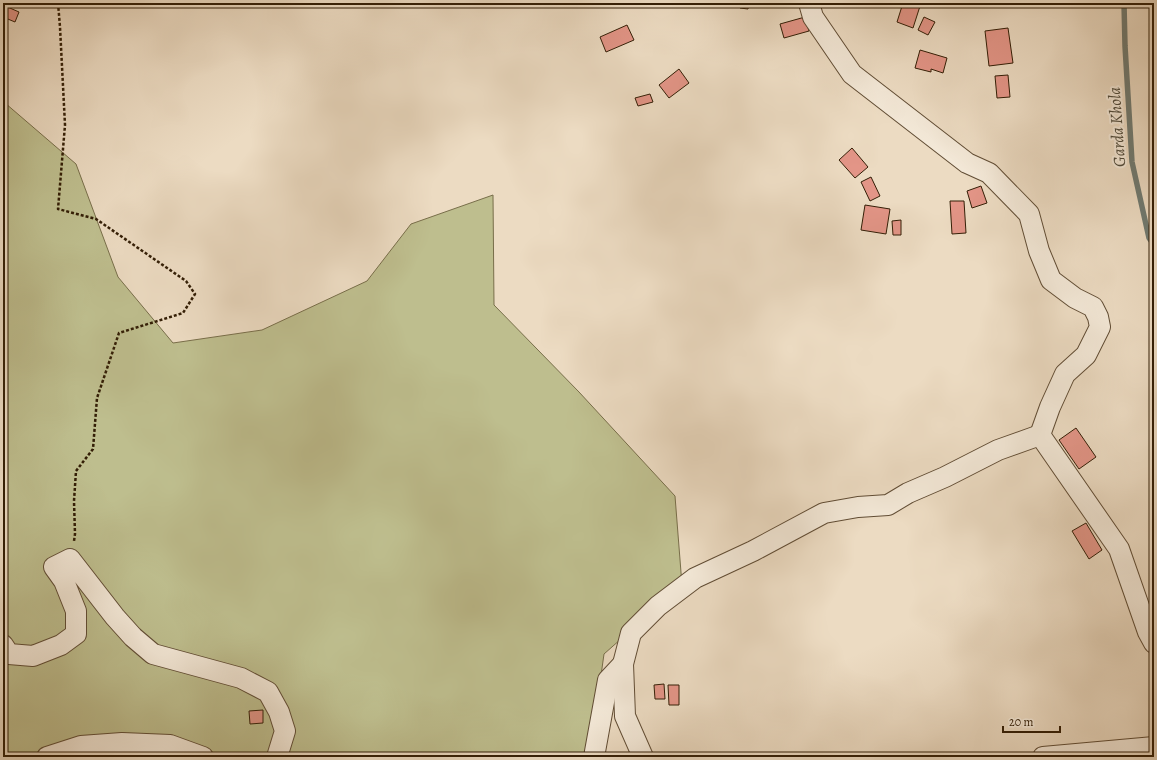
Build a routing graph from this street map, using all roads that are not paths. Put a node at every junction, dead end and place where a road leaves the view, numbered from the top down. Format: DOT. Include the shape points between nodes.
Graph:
graph roads {
  1 [pos="810,3"];
  2 [pos="1040,435"];
  3 [pos="1154,643"];
  4 [pos="3,645"];
  5 [pos="623,664"];
  6 [pos="1154,747"];
  7 [pos="47,757"];
  8 [pos="203,757"];
  9 [pos="277,757"];
  10 [pos="594,757"];
  11 [pos="643,757"];
  12 [pos="1043,757"];
  1 -- 2 [label="street" via="813,17 852,74 967,163 989,173 1028,214 1051,280 1093,308 1100,327 1086,355 1066,374"];
  2 -- 3 [label="street" via="1119,550"];
  2 -- 5 [label="street" via="998,450 888,505 858,506 824,513 695,578 658,606 631,633"];
  4 -- 9 [label="street" via="9,654 33,656 61,645 76,634 76,611 64,581 54,567 70,559 115,618 153,654 241,678 268,692 279,712 285,731"];
  5 -- 10 [label="street" via="608,680"];
  5 -- 11 [label="street" via="625,716"];
  6 -- 12 [label="street"];
  7 -- 8 [label="street" via="81,746 122,742 170,744"];
}
